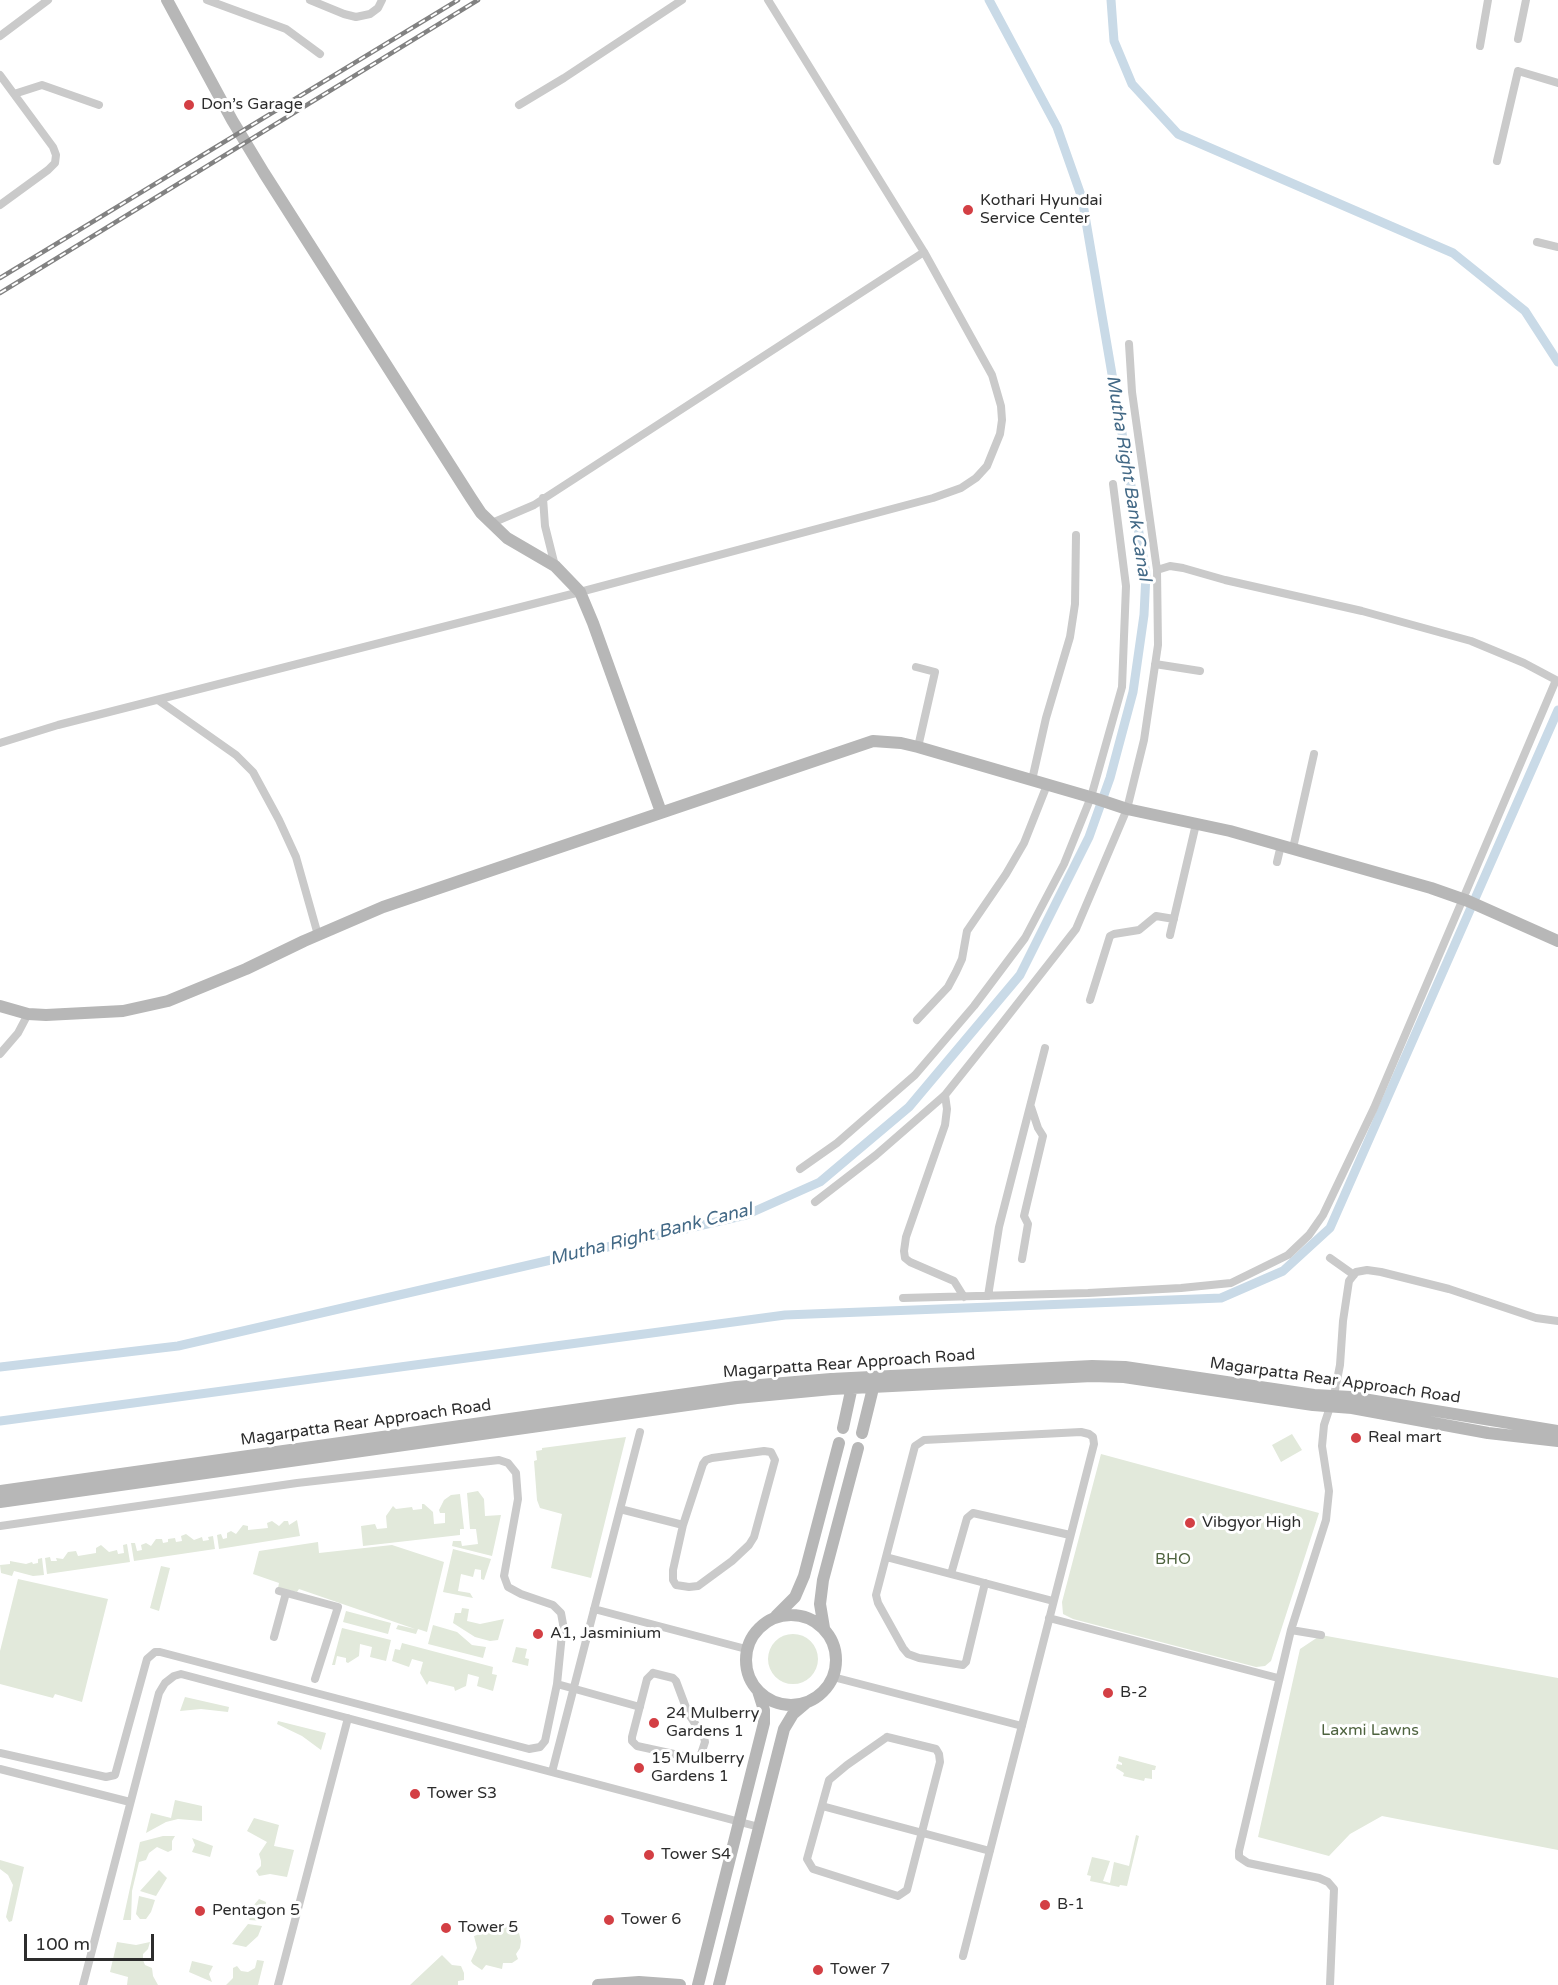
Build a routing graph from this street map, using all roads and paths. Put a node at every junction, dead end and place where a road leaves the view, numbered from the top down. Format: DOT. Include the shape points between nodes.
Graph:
graph roads {
  1 [pos="48,0"];
  2 [pos="167,0"];
  3 [pos="207,0"];
  4 [pos="310,0"];
  5 [pos="382,0"];
  6 [pos="682,0"];
  7 [pos="768,0"];
  8 [pos="1488,0"];
  9 [pos="1526,0"];
  10 [pos="0,36"];
  11 [pos="1518,39"];
  12 [pos="1480,46"];
  13 [pos="320,54"];
  14 [pos="1,78"];
  15 [pos="1558,83"];
  16 [pos="14,94"];
  17 [pos="99,105"];
  18 [pos="519,105"];
  19 [pos="1497,161"];
  20 [pos="0,205"];
  21 [pos="1538,242"];
  22 [pos="1558,247"];
  23 [pos="924,252"];
  24 [pos="1129,344"];
  25 [pos="1113,484"];
  26 [pos="543,498"];
  27 [pos="492,523"];
  28 [pos="1076,535"];
  29 [pos="555,566"];
  30 [pos="1157,570"];
  31 [pos="580,592"];
  32 [pos="1155,664"];
  33 [pos="916,667"];
  34 [pos="1200,671"];
  35 [pos="158,700"];
  36 [pos="0,743"];
  37 [pos="918,747"];
  38 [pos="1314,754"];
  39 [pos="1032,780"];
  40 [pos="1047,785"];
  41 [pos="1094,798"];
  42 [pos="1123,808"];
  43 [pos="661,812"];
  44 [pos="1196,824"];
  45 [pos="1287,847"];
  46 [pos="1277,862"];
  47 [pos="1465,900"];
  48 [pos="1174,919"];
  49 [pos="318,935"];
  50 [pos="1170,935"];
  51 [pos="1558,941"];
  52 [pos="1090,1000"];
  53 [pos="0,1006"];
  54 [pos="28,1014"];
  55 [pos="917,1020"];
  56 [pos="1045,1048"];
  57 [pos="0,1054"];
  58 [pos="945,1095"];
  59 [pos="1030,1104"];
  60 [pos="800,1169"];
  61 [pos="815,1202"];
  62 [pos="1329,1258"];
  63 [pos="1022,1259"];
  64 [pos="1354,1275"];
  65 [pos="988,1296"];
  66 [pos="964,1297"];
  67 [pos="903,1298"];
  68 [pos="1558,1321"];
  69 [pos="875,1382"];
  70 [pos="853,1383"];
  71 [pos="1332,1400"];
  72 [pos="843,1428"];
  73 [pos="1558,1431"];
  74 [pos="640,1432"];
  75 [pos="862,1433"];
  76 [pos="1558,1441"];
  77 [pos="839,1443"];
  78 [pos="858,1448"];
  79 [pos="0,1491"];
  80 [pos="0,1502"];
  81 [pos="620,1509"];
  82 [pos="683,1525"];
  83 [pos="0,1526"];
  84 [pos="1070,1534"];
  85 [pos="885,1557"];
  86 [pos="951,1574"];
  87 [pos="985,1583"];
  88 [pos="1053,1601"];
  89 [pos="594,1609"];
  90 [pos="776,1616"];
  91 [pos="1049,1618"];
  92 [pos="824,1628"];
  93 [pos="1291,1630"];
  94 [pos="1321,1635"];
  95 [pos="274,1636"];
  96 [pos="746,1649"];
  97 [pos="833,1677"];
  98 [pos="1278,1678"];
  99 [pos="315,1679"];
  100 [pos="557,1684"];
  101 [pos="574,1688"];
  102 [pos="307,1690"];
  103 [pos="758,1691"];
  104 [pos="806,1703"];
  105 [pos="303,1706"];
  106 [pos="640,1707"];
  107 [pos="348,1718"];
  108 [pos="1023,1722"];
  109 [pos="0,1753"];
  110 [pos="18,1758"];
  111 [pos="0,1769"];
  112 [pos="552,1772"];
  113 [pos="14,1773"];
  114 [pos="130,1802"];
  115 [pos="822,1806"];
  116 [pos="739,1822"];
  117 [pos="759,1827"];
  118 [pos="920,1833"];
  119 [pos="990,1851"];
  120 [pos="963,1956"];
  121 [pos="83,1985"];
  122 [pos="278,1985"];
  123 [pos="598,1985"];
  124 [pos="680,1985"];
  125 [pos="698,1985"];
  126 [pos="719,1985"];
  127 [pos="1330,1985"];
  1 -- 10 [label="street"];
  2 -- 27 [label="street" via="264,173 471,498"];
  3 -- 13 [label="street" via="286,29"];
  4 -- 5 [label="street" via="356,17 370,14"];
  6 -- 18 [label="street"];
  7 -- 23 [label="street"];
  8 -- 12 [label="street"];
  9 -- 11 [label="street"];
  14 -- 16 [label="street"];
  15 -- 19 [label="street" via="1518,71"];
  16 -- 17 [label="street" via="42,85"];
  16 -- 20 [label="street" via="53,147 55,163"];
  21 -- 22 [label="street"];
  23 -- 26 [label="street"];
  23 -- 31 [label="street" via="998,390 1000,434 987,466 976,478 946,495"];
  24 -- 30 [label="street"];
  25 -- 41 [label="street" via="1126,586 1122,687"];
  26 -- 27 [label="street"];
  26 -- 29 [label="street"];
  27 -- 29 [label="street" via="507,538"];
  28 -- 39 [label="street" via="1075,604 1070,637"];
  29 -- 31 [label="street"];
  30 -- 32 [label="street"];
  30 -- 47 [label="street" via="1183,568 1439,632 1471,641 1556,680"];
  31 -- 35 [label="street"];
  31 -- 43 [label="street"];
  32 -- 34 [label="street"];
  32 -- 42 [label="street" via="1144,740"];
  33 -- 37 [label="street" via="935,672"];
  35 -- 36 [label="street"];
  35 -- 49 [label="street" via="236,755 253,772 296,857"];
  37 -- 39 [label="street"];
  37 -- 43 [label="street" via="884,741 861,744"];
  38 -- 45 [label="street"];
  39 -- 40 [label="street"];
  40 -- 41 [label="street"];
  40 -- 55 [label="street" via="1024,843 967,932 962,959 948,987"];
  41 -- 42 [label="street"];
  41 -- 60 [label="street" via="1025,938 974,1006 915,1075 837,1143"];
  42 -- 44 [label="street"];
  42 -- 58 [label="street" via="1076,929"];
  43 -- 49 [label="street" via="383,908"];
  44 -- 45 [label="street"];
  44 -- 48 [label="street"];
  45 -- 46 [label="street"];
  45 -- 47 [label="street"];
  47 -- 51 [label="street"];
  47 -- 65 [label="street" via="1323,1215 1288,1255 1231,1283"];
  48 -- 50 [label="street"];
  48 -- 52 [label="street" via="1156,916 1138,930 1110,936"];
  49 -- 54 [label="street" via="246,969 150,1006 101,1013"];
  53 -- 54 [label="street"];
  54 -- 57 [label="street"];
  56 -- 59 [label="street"];
  58 -- 61 [label="street"];
  58 -- 66 [label="street" via="945,1125 904,1251 910,1262 954,1281"];
  59 -- 63 [label="street" via="1043,1136 1024,1216 1028,1224"];
  59 -- 65 [label="street" via="999,1227"];
  62 -- 64 [label="street"];
  64 -- 68 [label="street" via="1367,1270 1381,1272"];
  64 -- 71 [label="street" via="1346,1295 1340,1365"];
  65 -- 66 [label="street"];
  66 -- 67 [label="street"];
  69 -- 70 [label="street, Magarpatta Rear Approach Road"];
  69 -- 71 [label="street, Magarpatta Rear Approach Road" via="1125,1367"];
  69 -- 75 [label="street"];
  70 -- 72 [label="street"];
  70 -- 79 [label="street, Magarpatta Rear Approach Road" via="736,1388"];
  70 -- 80 [label="street, Magarpatta Rear Approach Road"];
  71 -- 73 [label="street, Magarpatta Rear Approach Road"];
  71 -- 76 [label="street, Magarpatta Rear Approach Road" via="1478,1432"];
  71 -- 93 [label="street" via="1322,1446 1329,1491 1326,1520"];
  74 -- 81 [label="street"];
  77 -- 90 [label="street" via="804,1576 795,1597"];
  78 -- 92 [label="street" via="824,1580 820,1604"];
  81 -- 82 [label="street"];
  81 -- 89 [label="street"];
  82 -- 82 [label="street" via="706,1460 771,1452 775,1460 754,1537 732,1561 698,1586 676,1585 673,1580"];
  83 -- 100 [label="street" via="297,1483 499,1460 508,1463 516,1473 518,1499 504,1576 508,1587 561,1612"];
  84 -- 85 [label="street" via="1094,1444 1089,1434 924,1440 912,1452"];
  84 -- 86 [label="street" via="973,1513 967,1518"];
  84 -- 88 [label="street"];
  85 -- 86 [label="street"];
  85 -- 87 [label="street" via="877,1587 879,1603 903,1648 919,1658 957,1665 966,1662"];
  86 -- 87 [label="street"];
  87 -- 88 [label="street"];
  88 -- 91 [label="street"];
  89 -- 96 [label="street"];
  89 -- 101 [label="street"];
  90 -- 92 [label="street" via="802,1615"];
  90 -- 96 [label="street" via="755,1631"];
  91 -- 98 [label="street"];
  91 -- 108 [label="street"];
  92 -- 97 [label="street" via="836,1651"];
  93 -- 94 [label="street"];
  93 -- 98 [label="street"];
  95 -- 99 [label="street" via="282,1592 338,1607"];
  96 -- 103 [label="street" via="746,1668"];
  97 -- 104 [label="street" via="827,1688"];
  97 -- 108 [label="street"];
  98 -- 127 [label="street" via="1239,1857 1248,1863 1319,1878 1334,1889"];
  100 -- 101 [label="street"];
  100 -- 102 [label="street" via="545,1741 540,1747 529,1749"];
  101 -- 106 [label="street"];
  101 -- 112 [label="street"];
  102 -- 105 [label="street"];
  102 -- 110 [label="street" via="155,1652 147,1659 115,1775 106,1777"];
  103 -- 104 [label="street" via="780,1704"];
  103 -- 116 [label="street" via="764,1723"];
  104 -- 117 [label="street" via="784,1729"];
  105 -- 107 [label="street"];
  105 -- 114 [label="street" via="181,1674 174,1676 159,1693"];
  106 -- 106 [label="street" via="632,1737 634,1744 691,1759 700,1757 704,1737 688,1713 673,1678 656,1672 650,1675"];
  107 -- 112 [label="street"];
  107 -- 122 [label="street"];
  108 -- 119 [label="street"];
  109 -- 110 [label="street"];
  110 -- 113 [label="street"];
  111 -- 113 [label="street"];
  112 -- 116 [label="street"];
  113 -- 114 [label="street"];
  114 -- 121 [label="street"];
  115 -- 118 [label="street"];
  115 -- 118 [label="street" via="808,1865 898,1896 907,1890"];
  115 -- 118 [label="street" via="834,1774 880,1740 896,1738 936,1749 940,1761"];
  116 -- 117 [label="street"];
  116 -- 125 [label="street"];
  117 -- 126 [label="street"];
  118 -- 119 [label="street"];
  119 -- 120 [label="street"];
  123 -- 124 [label="street"];
}
